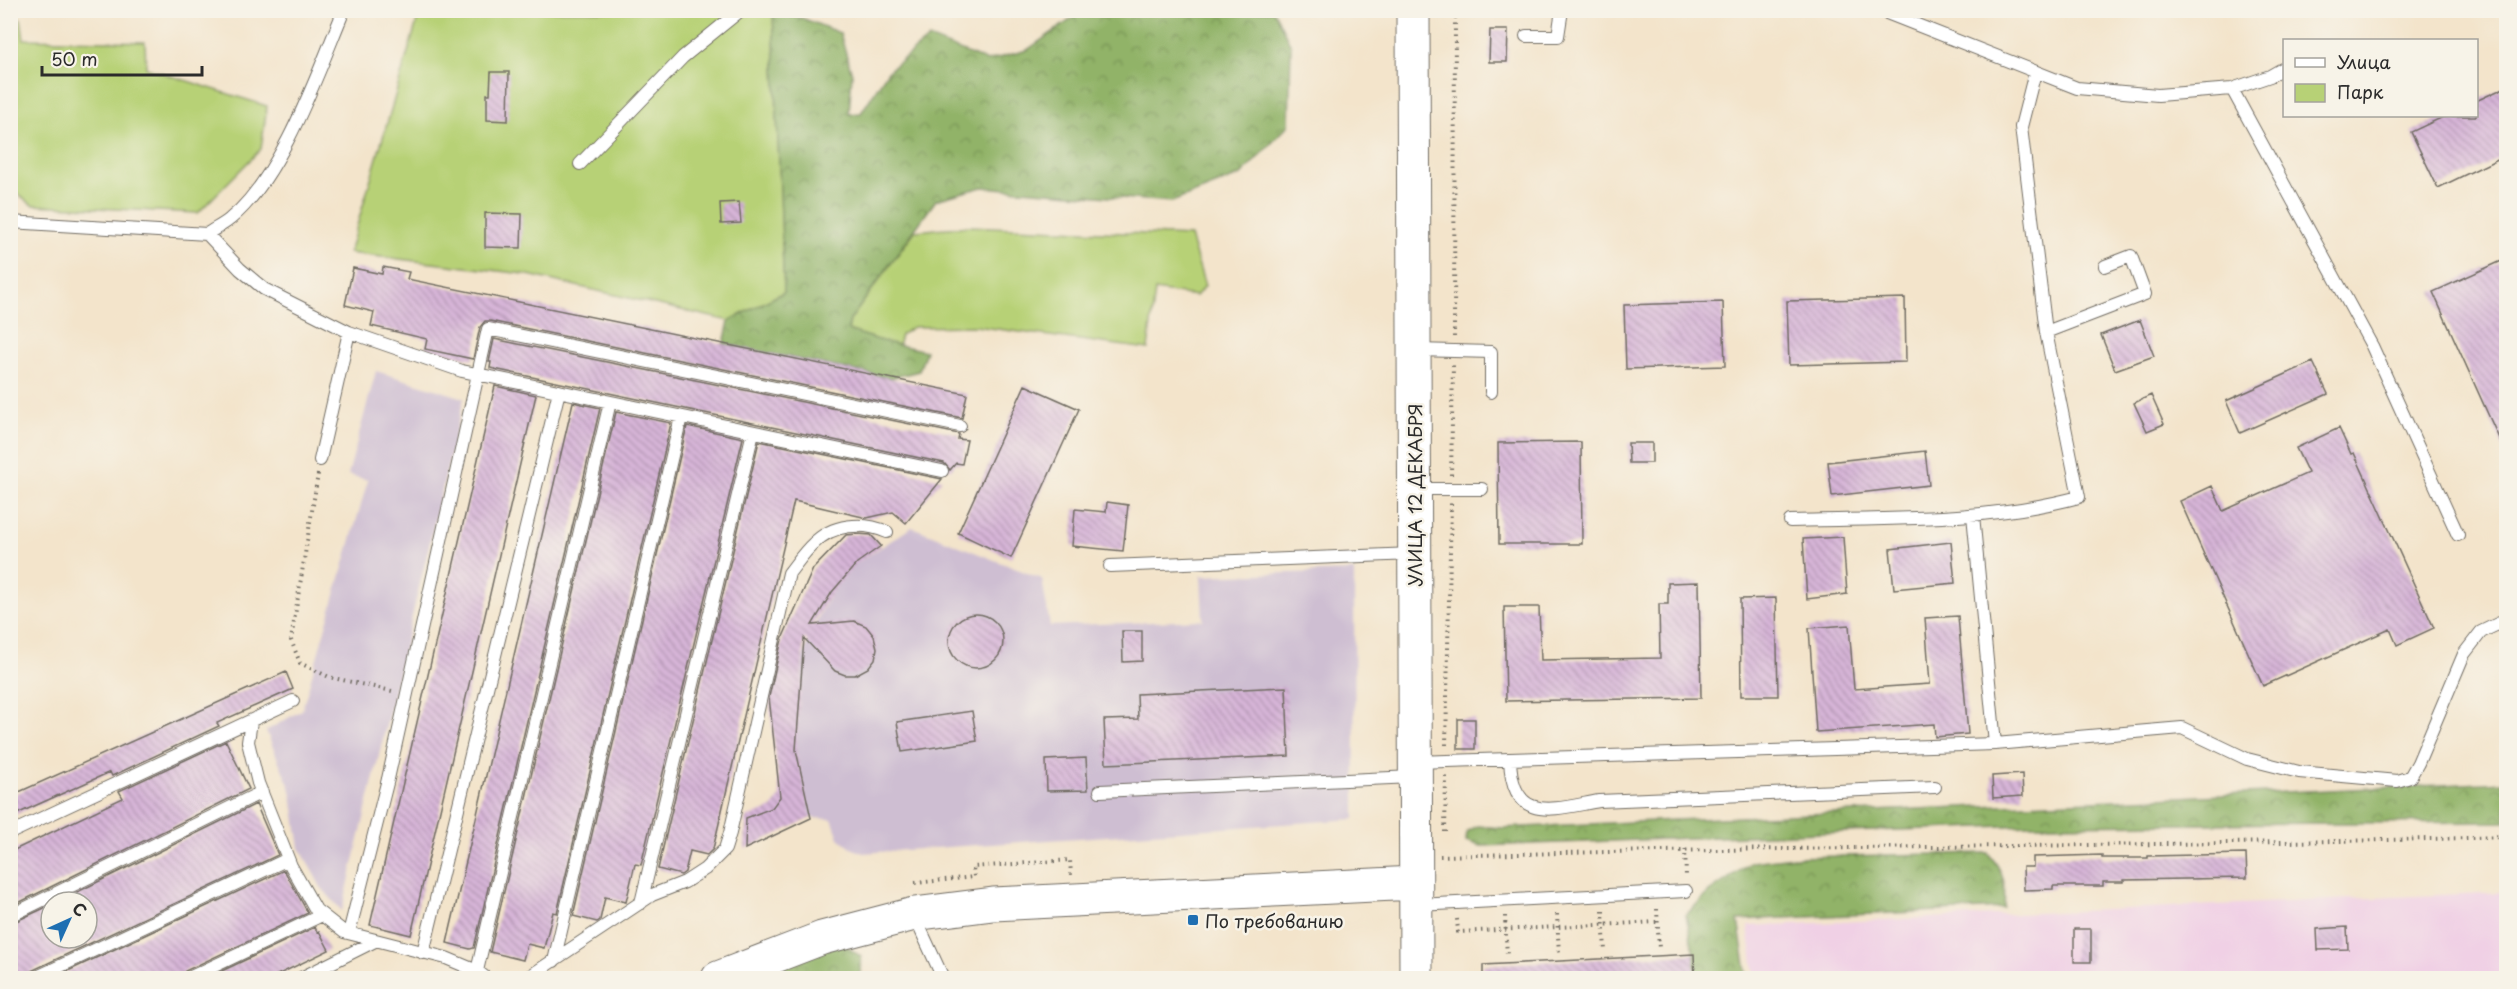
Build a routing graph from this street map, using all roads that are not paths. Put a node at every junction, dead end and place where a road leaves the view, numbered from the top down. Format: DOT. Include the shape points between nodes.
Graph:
graph roads {
  1 [pos="344,10"];
  2 [pos="741,10"];
  3 [pos="1413,10"];
  4 [pos="1562,10"];
  5 [pos="1879,10"];
  6 [pos="1526,36"];
  7 [pos="2283,69"];
  8 [pos="2035,72"];
  9 [pos="2232,89"];
  10 [pos="580,164"];
  11 [pos="10,214"];
  12 [pos="16,222"];
  13 [pos="207,234"];
  14 [pos="2105,266"];
  15 [pos="349,332"];
  16 [pos="2046,332"];
  17 [pos="1413,350"];
  18 [pos="479,374"];
  19 [pos="559,391"];
  20 [pos="1491,393"];
  21 [pos="610,402"];
  22 [pos="681,417"];
  23 [pos="960,426"];
  24 [pos="753,432"];
  25 [pos="320,460"];
  26 [pos="942,471"];
  27 [pos="1414,489"];
  28 [pos="1482,489"];
  29 [pos="1973,515"];
  30 [pos="1790,521"];
  31 [pos="886,532"];
  32 [pos="2458,535"];
  33 [pos="1414,554"];
  34 [pos="1110,566"];
  35 [pos="2506,620"];
  36 [pos="293,701"];
  37 [pos="250,722"];
  38 [pos="1995,744"];
  39 [pos="1510,759"];
  40 [pos="1425,766"];
  41 [pos="1935,788"];
  42 [pos="1100,791"];
  43 [pos="262,792"];
  44 [pos="10,833"];
  45 [pos="288,859"];
  46 [pos="1433,879"];
  47 [pos="1686,891"];
  48 [pos="914,899"];
  49 [pos="641,903"];
  50 [pos="10,915"];
  51 [pos="322,915"];
  52 [pos="349,933"];
  53 [pos="375,941"];
  54 [pos="423,953"];
  55 [pos="554,961"];
  56 [pos="481,975"];
  57 [pos="35,978"];
  58 [pos="189,978"];
  59 [pos="302,978"];
  60 [pos="527,978"];
  61 [pos="718,978"];
  62 [pos="943,978"];
  63 [pos="1416,978"];
  1 -- 13 [label="lane" via="277,160 250,199"];
  2 -- 10 [label="lane" via="683,57"];
  3 -- 17 [label="main road, УЛИЦА 12 ДЕКАБРЯ"];
  4 -- 6 [label="lane" via="1558,36"];
  5 -- 8 [label="lane"];
  7 -- 9 [label="lane"];
  8 -- 9 [label="lane" via="2077,88 2158,95"];
  8 -- 16 [label="lane" via="2021,127"];
  9 -- 32 [label="lane" via="2372,346"];
  11 -- 12 [label="lane"];
  12 -- 13 [label="lane"];
  13 -- 15 [label="lane" via="264,289"];
  14 -- 16 [label="lane" via="2131,256 2145,294"];
  15 -- 18 [label="lane"];
  15 -- 25 [label="lane"];
  16 -- 29 [label="lane" via="2079,497 2037,508"];
  17 -- 20 [label="lane" via="1491,352"];
  17 -- 27 [label="main road, УЛИЦА 12 ДЕКАБРЯ"];
  18 -- 19 [label="lane"];
  18 -- 23 [label="lane" via="488,329"];
  18 -- 52 [label="lane"];
  19 -- 21 [label="lane"];
  19 -- 54 [label="lane"];
  21 -- 22 [label="lane"];
  21 -- 56 [label="lane"];
  22 -- 24 [label="lane"];
  22 -- 55 [label="lane"];
  24 -- 26 [label="lane"];
  24 -- 49 [label="lane"];
  27 -- 28 [label="lane"];
  27 -- 33 [label="main road, УЛИЦА 12 ДЕКАБРЯ"];
  29 -- 30 [label="lane"];
  29 -- 38 [label="lane"];
  31 -- 49 [label="lane" via="872,525 840,527 814,542 789,573 725,849 685,882 665,888"];
  33 -- 34 [label="lane"];
  33 -- 40 [label="main road, УЛИЦА 12 ДЕКАБРЯ"];
  35 -- 38 [label="lane" via="2481,632 2464,654 2418,763 2410,777 2397,781 2300,772 2247,759 2182,728"];
  36 -- 37 [label="lane"];
  37 -- 43 [label="lane" via="248,742"];
  37 -- 44 [label="lane"];
  38 -- 39 [label="lane"];
  39 -- 40 [label="lane"];
  39 -- 41 [label="lane" via="1510,779 1518,795 1528,805 1545,809 1599,801"];
  40 -- 42 [label="lane"];
  40 -- 46 [label="main road, УЛИЦА 12 ДЕКАБРЯ"];
  43 -- 45 [label="lane"];
  43 -- 50 [label="lane"];
  45 -- 51 [label="lane"];
  45 -- 57 [label="lane"];
  46 -- 47 [label="lane" via="1504,900"];
  46 -- 48 [label="main road" via="993,904"];
  46 -- 63 [label="main road, УЛИЦА 12 ДЕКАБРЯ"];
  48 -- 61 [label="main road"];
  48 -- 62 [label="lane"];
  49 -- 55 [label="lane"];
  51 -- 52 [label="lane"];
  51 -- 58 [label="lane"];
  52 -- 53 [label="lane"];
  53 -- 54 [label="lane"];
  53 -- 59 [label="lane"];
  54 -- 56 [label="lane" via="446,958"];
  55 -- 60 [label="lane"];
}
